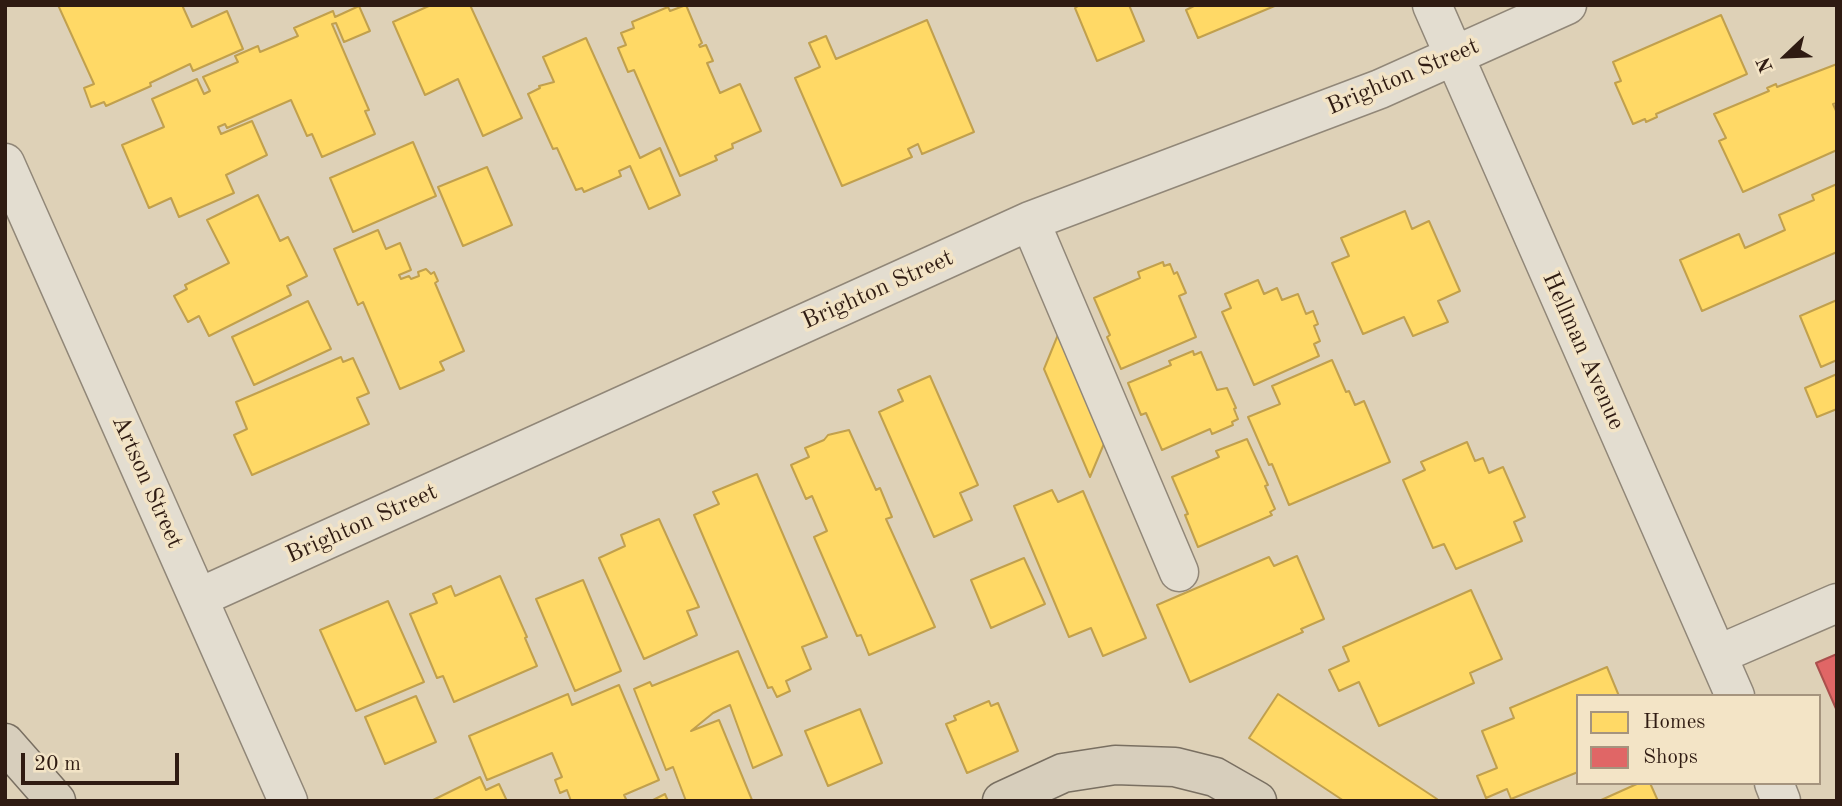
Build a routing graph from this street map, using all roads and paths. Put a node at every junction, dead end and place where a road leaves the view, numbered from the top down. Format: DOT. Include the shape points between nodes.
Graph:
graph roads {
  1 [pos="1432,5"];
  2 [pos="1567,5"];
  3 [pos="1454,57"];
  4 [pos="5,163"];
  5 [pos="1030,221"];
  6 [pos="1179,572"];
  7 [pos="198,598"];
  8 [pos="1837,603"];
  9 [pos="1717,655"];
  10 [pos="1734,694"];
  11 [pos="5,743"];
  12 [pos="1775,785"];
  13 [pos="56,801"];
  14 [pos="288,801"];
  15 [pos="1003,801"];
  16 [pos="1257,801"];
  17 [pos="1782,801"];
  1 -- 3 [label="street, Hellman Avenue"];
  2 -- 3 [label="street, Brighton Street"];
  3 -- 5 [label="street, Brighton Street"];
  3 -- 9 [label="street, Hellman Avenue"];
  4 -- 7 [label="street, Artson Street"];
  5 -- 6 [label="street"];
  5 -- 7 [label="street, Brighton Street"];
  7 -- 14 [label="street, Artson Street"];
  8 -- 9 [label="street"];
  9 -- 10 [label="street, Hellman Avenue"];
  11 -- 13 [label="highway"];
  12 -- 17 [label="street"];
  15 -- 16 [label="highway" via="1063,774 1115,765 1175,767 1215,777"];
}
